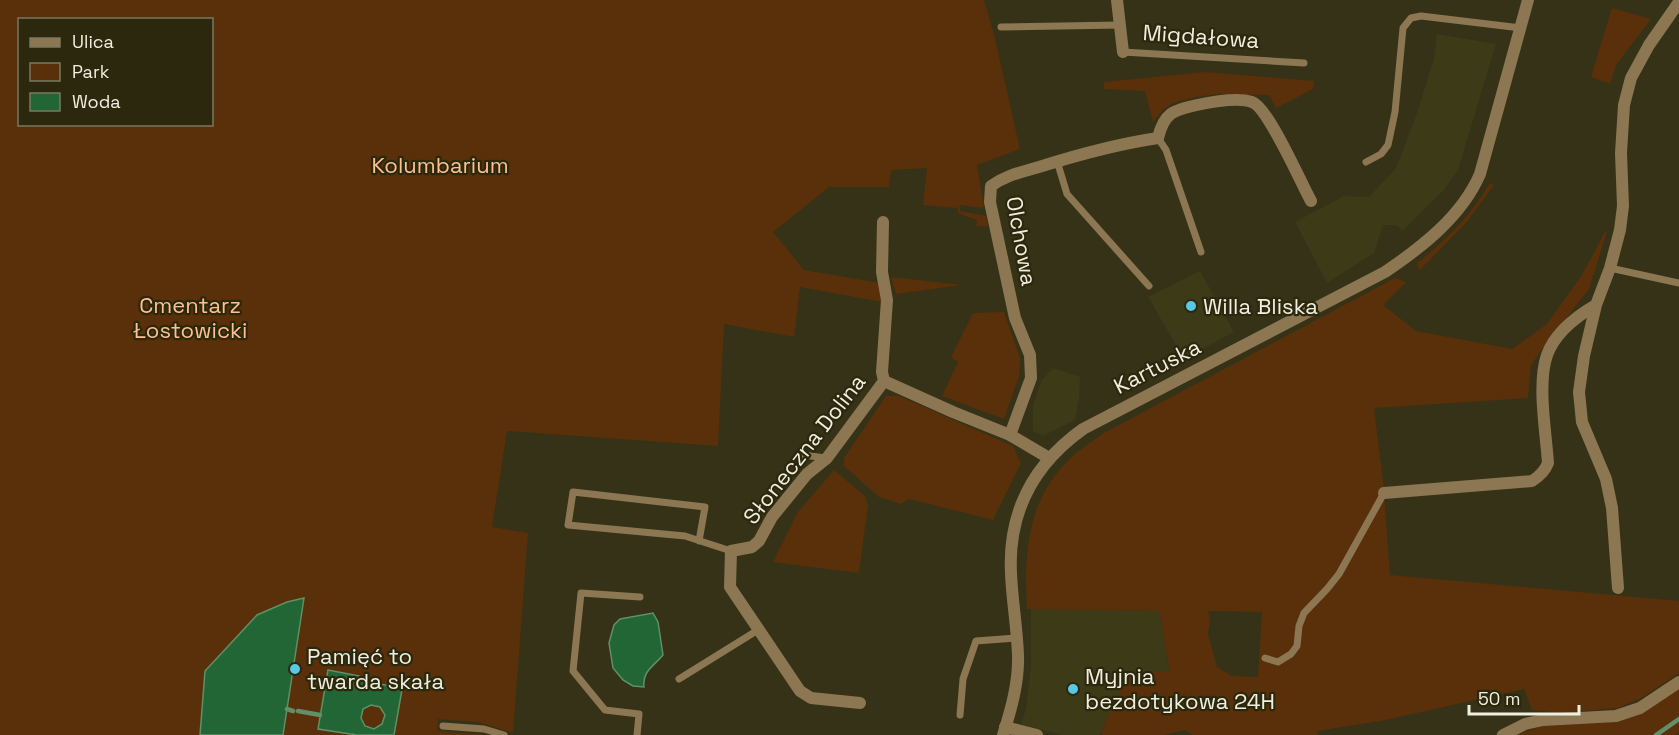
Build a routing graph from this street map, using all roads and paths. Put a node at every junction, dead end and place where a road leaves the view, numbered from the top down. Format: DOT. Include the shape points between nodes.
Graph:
graph roads {
  1 [pos="1118,0"];
  2 [pos="1528,0"];
  3 [pos="1679,2"];
  4 [pos="1120,25"];
  5 [pos="1001,27"];
  6 [pos="1521,28"];
  7 [pos="1123,52"];
  8 [pos="1304,63"];
  9 [pos="1158,138"];
  10 [pos="1057,161"];
  11 [pos="1366,162"];
  12 [pos="1311,201"];
  13 [pos="883,222"];
  14 [pos="1201,252"];
  15 [pos="1610,268"];
  16 [pos="1679,283"];
  17 [pos="1149,286"];
  18 [pos="1596,305"];
  19 [pos="884,381"];
  20 [pos="1010,435"];
  21 [pos="804,455"];
  22 [pos="827,458"];
  23 [pos="1049,458"];
  24 [pos="1384,493"];
  25 [pos="699,541"];
  26 [pos="731,551"];
  27 [pos="1618,588"];
  28 [pos="640,597"];
  29 [pos="758,630"];
  30 [pos="1016,638"];
  31 [pos="1265,658"];
  32 [pos="679,679"];
  33 [pos="1679,682"];
  34 [pos="860,703"];
  35 [pos="960,715"];
  36 [pos="443,726"];
  37 [pos="1004,731"];
  38 [pos="504,735"];
  39 [pos="637,735"];
  40 [pos="1037,735"];
  41 [pos="1503,735"];
  1 -- 4 [label="street, Migdałowa"];
  2 -- 6 [label="street, Kartuska"];
  3 -- 15 [label="street" via="1631,78 1624,105 1623,206"];
  4 -- 5 [label="lane, Migdałowa"];
  4 -- 7 [label="street, Migdałowa"];
  6 -- 11 [label="lane" via="1411,18 1403,28 1388,145"];
  6 -- 23 [label="street, Kartuska" via="1480,174 1468,196 1436,232 1385,272 1096,421"];
  7 -- 8 [label="lane, Migdałowa"];
  9 -- 10 [label="street, Olchowa"];
  9 -- 12 [label="street" via="1165,119 1177,110 1228,101 1254,102 1267,117"];
  9 -- 14 [label="lane" via="1166,150"];
  10 -- 17 [label="lane" via="1066,194"];
  10 -- 20 [label="street, Olchowa" via="1002,178 991,186 990,202 1015,318 1030,355 1031,378"];
  13 -- 19 [label="street, Słoneczna Dolina" via="882,272 887,300"];
  15 -- 16 [label="lane"];
  15 -- 18 [label="street"];
  18 -- 24 [label="street" via="1573,321 1548,354 1543,372 1548,464 1540,476 1532,481"];
  18 -- 27 [label="street" via="1579,392 1582,422 1606,479 1612,508"];
  19 -- 20 [label="street, Słoneczna Dolina"];
  19 -- 22 [label="street, Słoneczna Dolina"];
  20 -- 23 [label="street, Słoneczna Dolina"];
  21 -- 22 [label="lane"];
  22 -- 26 [label="street, Słoneczna Dolina" via="807,474 752,548"];
  23 -- 30 [label="street, Kartuska" via="1027,490 1014,528 1011,573"];
  24 -- 31 [label="lane" via="1339,574 1304,613 1292,654 1278,662"];
  25 -- 25 [label="lane" via="686,536 568,525 573,492 705,507"];
  25 -- 26 [label="lane"];
  26 -- 29 [label="street, Słoneczna Dolina" via="730,587"];
  28 -- 39 [label="lane" via="581,593 573,671 605,710 639,714"];
  29 -- 32 [label="lane"];
  29 -- 34 [label="street, Słoneczna Dolina" via="800,690 811,698"];
  30 -- 35 [label="lane" via="976,641 963,679"];
  30 -- 37 [label="street, Kartuska" via="1015,688"];
  33 -- 41 [label="street" via="1640,708 1616,716 1543,720"];
  36 -- 38 [label="lane" via="484,729"];
  37 -- 40 [label="street"];
}
